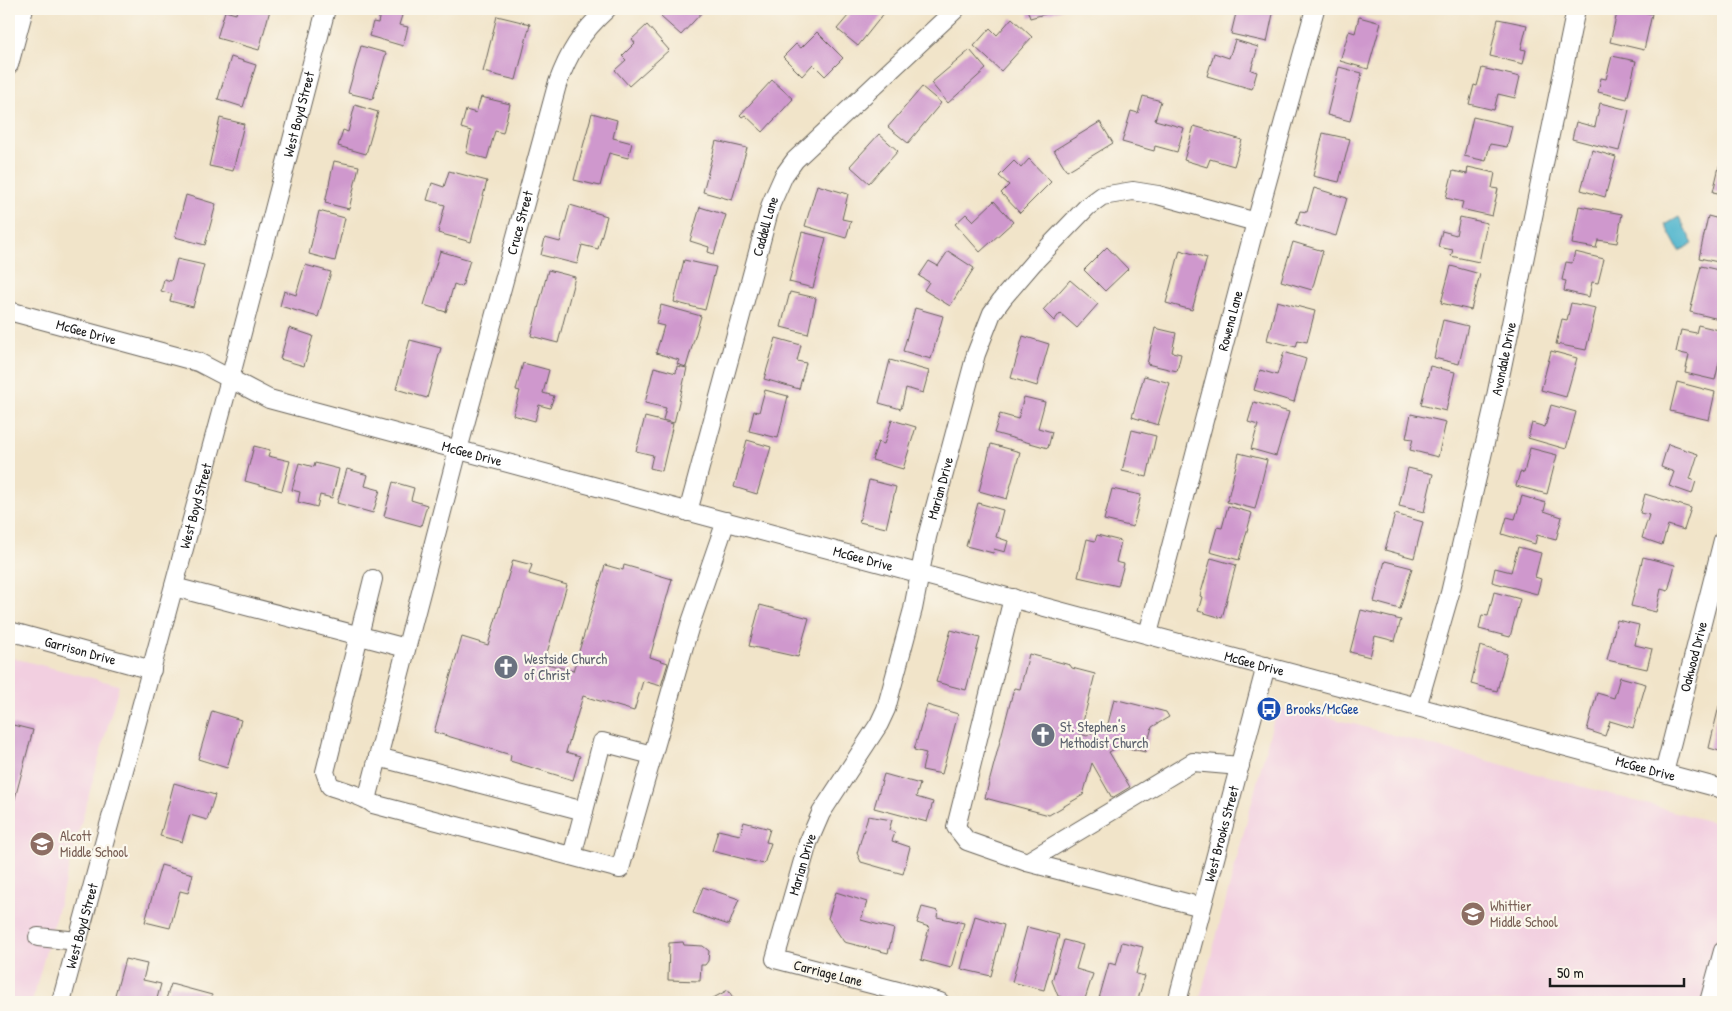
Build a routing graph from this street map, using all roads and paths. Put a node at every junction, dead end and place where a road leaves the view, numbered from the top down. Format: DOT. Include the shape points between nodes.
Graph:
graph roads {
  1 [pos="24,9"];
  2 [pos="326,9"];
  3 [pos="608,9"];
  4 [pos="956,9"];
  5 [pos="1315,9"];
  6 [pos="1576,9"];
  7 [pos="9,65"];
  8 [pos="1256,222"];
  9 [pos="9,311"];
  10 [pos="230,379"];
  11 [pos="458,450"];
  12 [pos="688,512"];
  13 [pos="726,521"];
  14 [pos="1723,540"];
  15 [pos="920,573"];
  16 [pos="373,579"];
  17 [pos="174,587"];
  18 [pos="1013,598"];
  19 [pos="9,632"];
  20 [pos="1148,634"];
  21 [pos="358,636"];
  22 [pos="406,648"];
  23 [pos="1266,666"];
  24 [pos="152,670"];
  25 [pos="1418,707"];
  26 [pos="652,755"];
  27 [pos="378,758"];
  28 [pos="1240,766"];
  29 [pos="1664,773"];
  30 [pos="1723,789"];
  31 [pos="368,800"];
  32 [pos="584,811"];
  33 [pos="572,856"];
  34 [pos="1026,862"];
  35 [pos="1202,907"];
  36 [pos="38,937"];
  37 [pos="78,941"];
  38 [pos="1723,951"];
  39 [pos="775,960"];
  40 [pos="61,1002"];
  41 [pos="940,1002"];
  42 [pos="1177,1002"];
  43 [pos="1709,1002"];
  1 -- 7 [label="street"];
  2 -- 10 [label="street, West Boyd Street"];
  3 -- 11 [label="street, Cruce Street" via="592,23 573,48 557,85"];
  4 -- 12 [label="street, Caddell Lane" via="828,128 784,175 771,204"];
  5 -- 8 [label="street, Rowena Lane"];
  6 -- 25 [label="street, Avondale Drive" via="1494,405 1452,584"];
  8 -- 15 [label="street, Marian Drive" via="1158,195 1116,192 1102,196 1088,208 1034,263 1003,298 984,330 926,537"];
  8 -- 20 [label="street, Rowena Lane"];
  9 -- 10 [label="street, McGee Drive" via="198,362"];
  10 -- 11 [label="street, McGee Drive" via="269,399"];
  10 -- 17 [label="street, West Boyd Street"];
  11 -- 12 [label="street, McGee Drive"];
  11 -- 22 [label="street, Cruce Street"];
  12 -- 13 [label="street, McGee Drive"];
  13 -- 15 [label="street, McGee Drive"];
  13 -- 26 [label="street" via="690,625"];
  14 -- 29 [label="street, Oakwood Drive"];
  15 -- 18 [label="street, McGee Drive"];
  15 -- 39 [label="street, Marian Drive" via="886,708 814,828"];
  16 -- 21 [label="street"];
  17 -- 21 [label="street"];
  17 -- 24 [label="street, West Boyd Street"];
  18 -- 20 [label="street, McGee Drive"];
  18 -- 34 [label="street" via="956,827 968,841"];
  19 -- 24 [label="street, Garrison Drive"];
  20 -- 23 [label="street, McGee Drive"];
  21 -- 22 [label="street"];
  21 -- 31 [label="street" via="325,772 330,786"];
  22 -- 27 [label="street, Cruce Street"];
  23 -- 25 [label="street, McGee Drive"];
  23 -- 28 [label="street, West Brooks Street"];
  24 -- 37 [label="street, West Boyd Street"];
  25 -- 29 [label="street, McGee Drive"];
  26 -- 32 [label="street" via="602,742"];
  26 -- 33 [label="street" via="620,869"];
  27 -- 31 [label="street, Cruce Street"];
  27 -- 32 [label="street"];
  28 -- 34 [label="street" via="1193,762"];
  28 -- 35 [label="street, West Brooks Street"];
  29 -- 30 [label="street, McGee Drive"];
  31 -- 33 [label="street" via="373,804"];
  32 -- 33 [label="street"];
  34 -- 35 [label="street"];
  35 -- 42 [label="street, West Brooks Street"];
  36 -- 37 [label="street"];
  37 -- 40 [label="street, West Boyd Street"];
  38 -- 43 [label="street"];
  39 -- 41 [label="street, Carriage Lane"];
}
